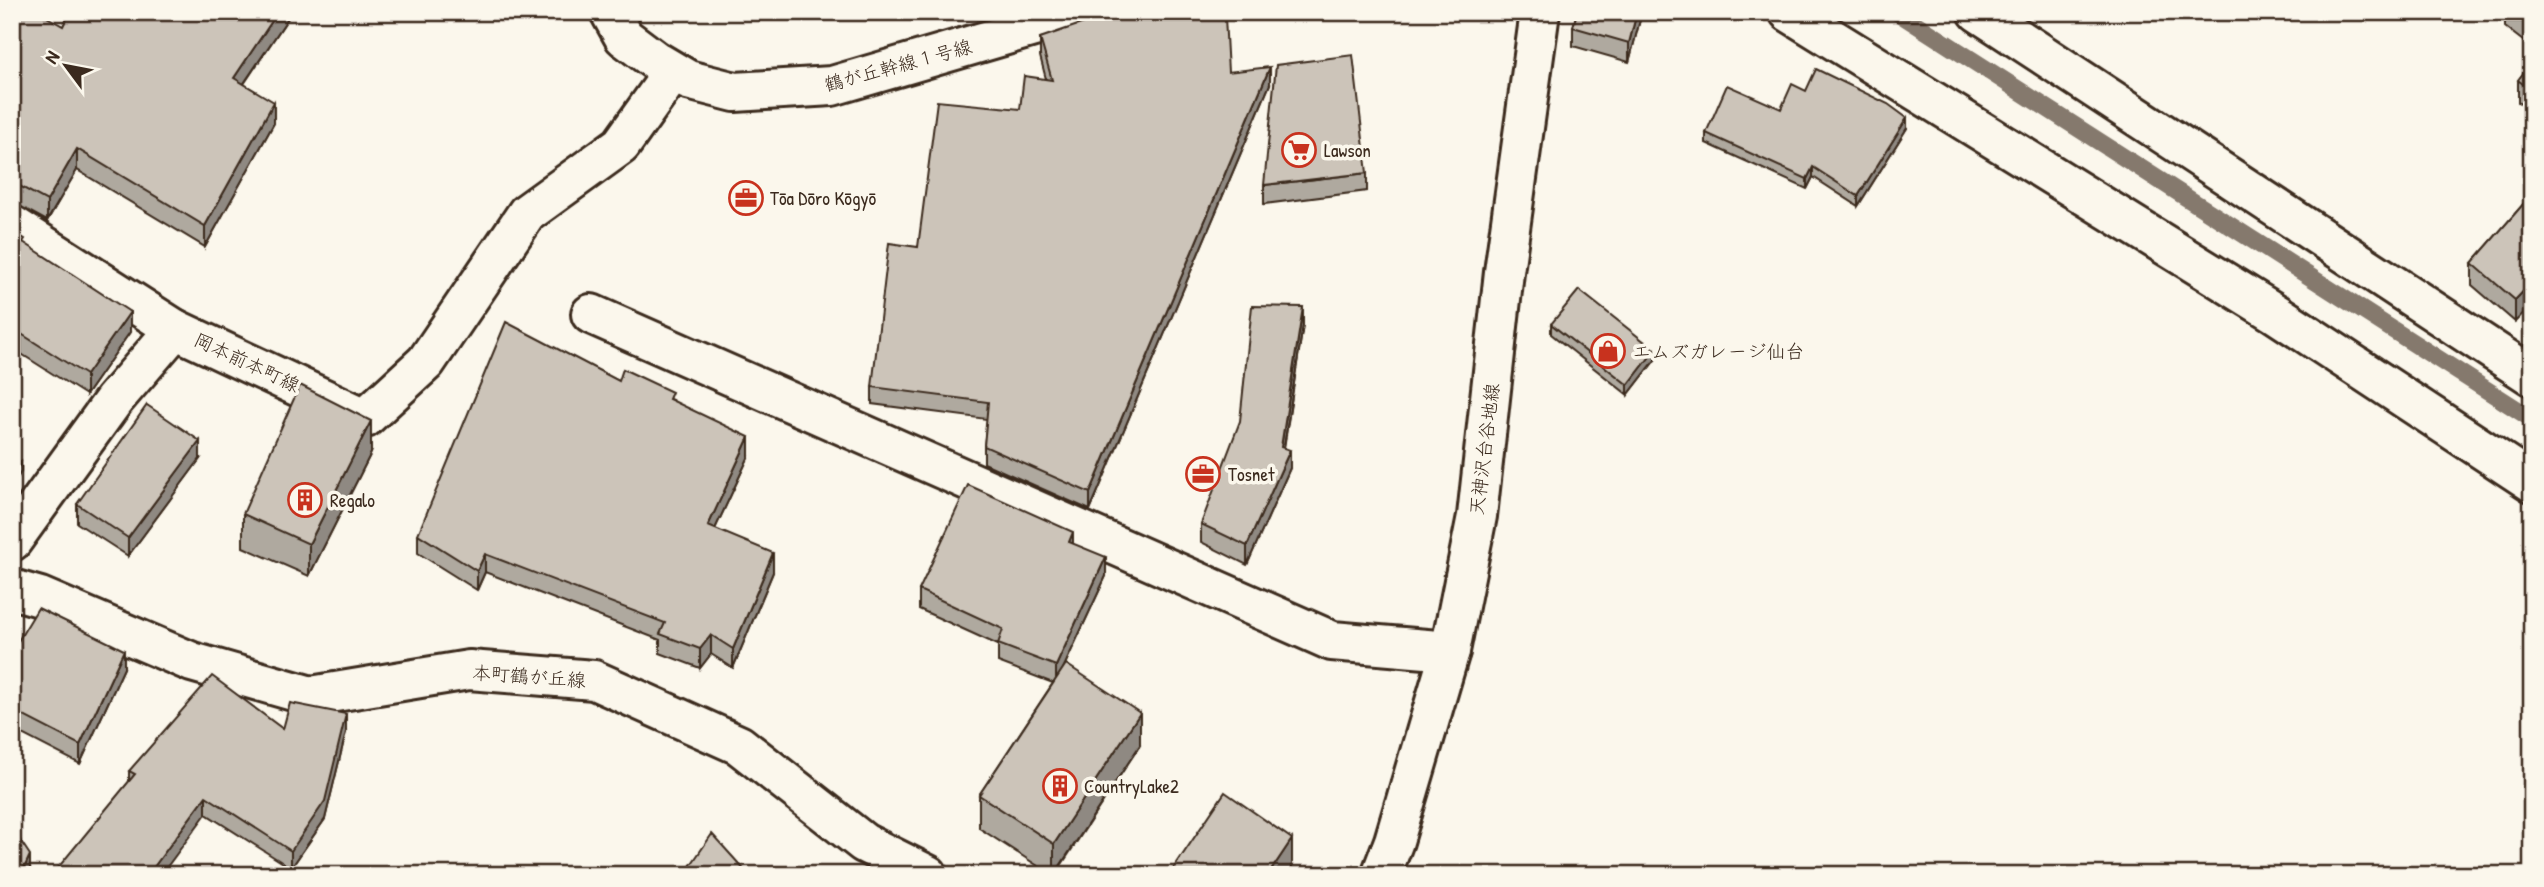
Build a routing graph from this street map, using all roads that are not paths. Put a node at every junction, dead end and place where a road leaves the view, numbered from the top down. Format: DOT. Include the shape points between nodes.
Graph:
graph roads {
  1 [pos="610,12"];
  2 [pos="1085,12"];
  3 [pos="1540,12"];
  4 [pos="1789,12"];
  5 [pos="1978,12"];
  6 [pos="673,72"];
  7 [pos="12,225"];
  8 [pos="591,314"];
  9 [pos="175,329"];
  10 [pos="2532,376"];
  11 [pos="2532,482"];
  12 [pos="12,541"];
  13 [pos="12,589"];
  14 [pos="1450,651"];
  15 [pos="928,875"];
  16 [pos="1381,875"];
  1 -- 6 [label="street, 鶴が丘幹線１号線" via="624,37"];
  2 -- 6 [label="street, 鶴が丘幹線１号線" via="832,86 735,92"];
  3 -- 14 [label="street, 天神沢台谷地線" via="1477,516"];
  4 -- 11 [label="street" via="2275,313"];
  5 -- 10 [label="street"];
  6 -- 9 [label="street, 岡本前本町線" via="621,145 527,213 426,362 365,418"];
  7 -- 9 [label="street"];
  8 -- 14 [label="street" via="1332,641"];
  9 -- 12 [label="street, 岡本前本町線" via="114,400"];
  13 -- 15 [label="street, 本町鶴が丘線" via="192,662 311,696 469,670 594,680 739,745 864,842"];
  14 -- 16 [label="street, 天神沢台谷地線"];
}
